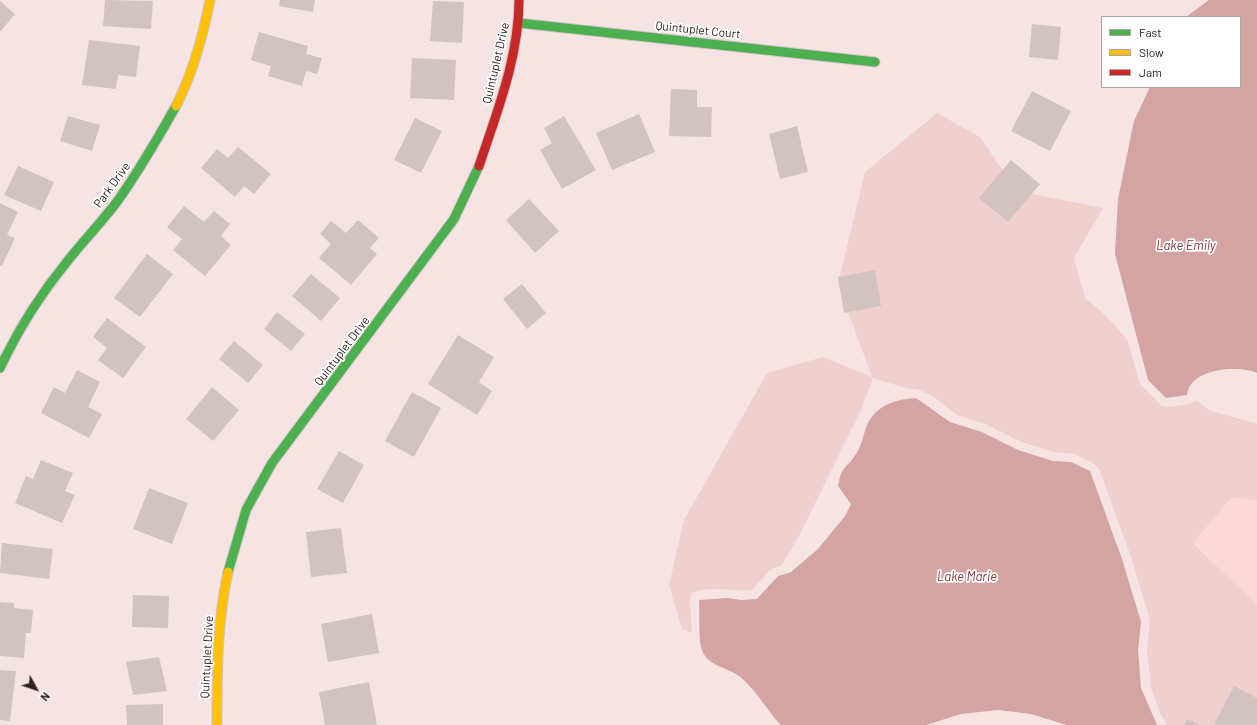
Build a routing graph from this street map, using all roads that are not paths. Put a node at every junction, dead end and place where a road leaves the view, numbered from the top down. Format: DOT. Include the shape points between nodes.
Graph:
graph roads {
  1 [pos="210,0"];
  2 [pos="520,0"];
  3 [pos="519,23"];
  4 [pos="875,62"];
  5 [pos="0,368"];
  6 [pos="216,725"];
  1 -- 5 [label="street, Park Drive" via="203,35 183,92 150,152 118,200 36,303"];
  2 -- 3 [label="street, Quintuplet Drive"];
  3 -- 4 [label="street, Quintuplet Court"];
  3 -- 6 [label="street, Quintuplet Drive" via="504,92 478,168 454,219 272,463 246,510 232,553 222,599"];
}
